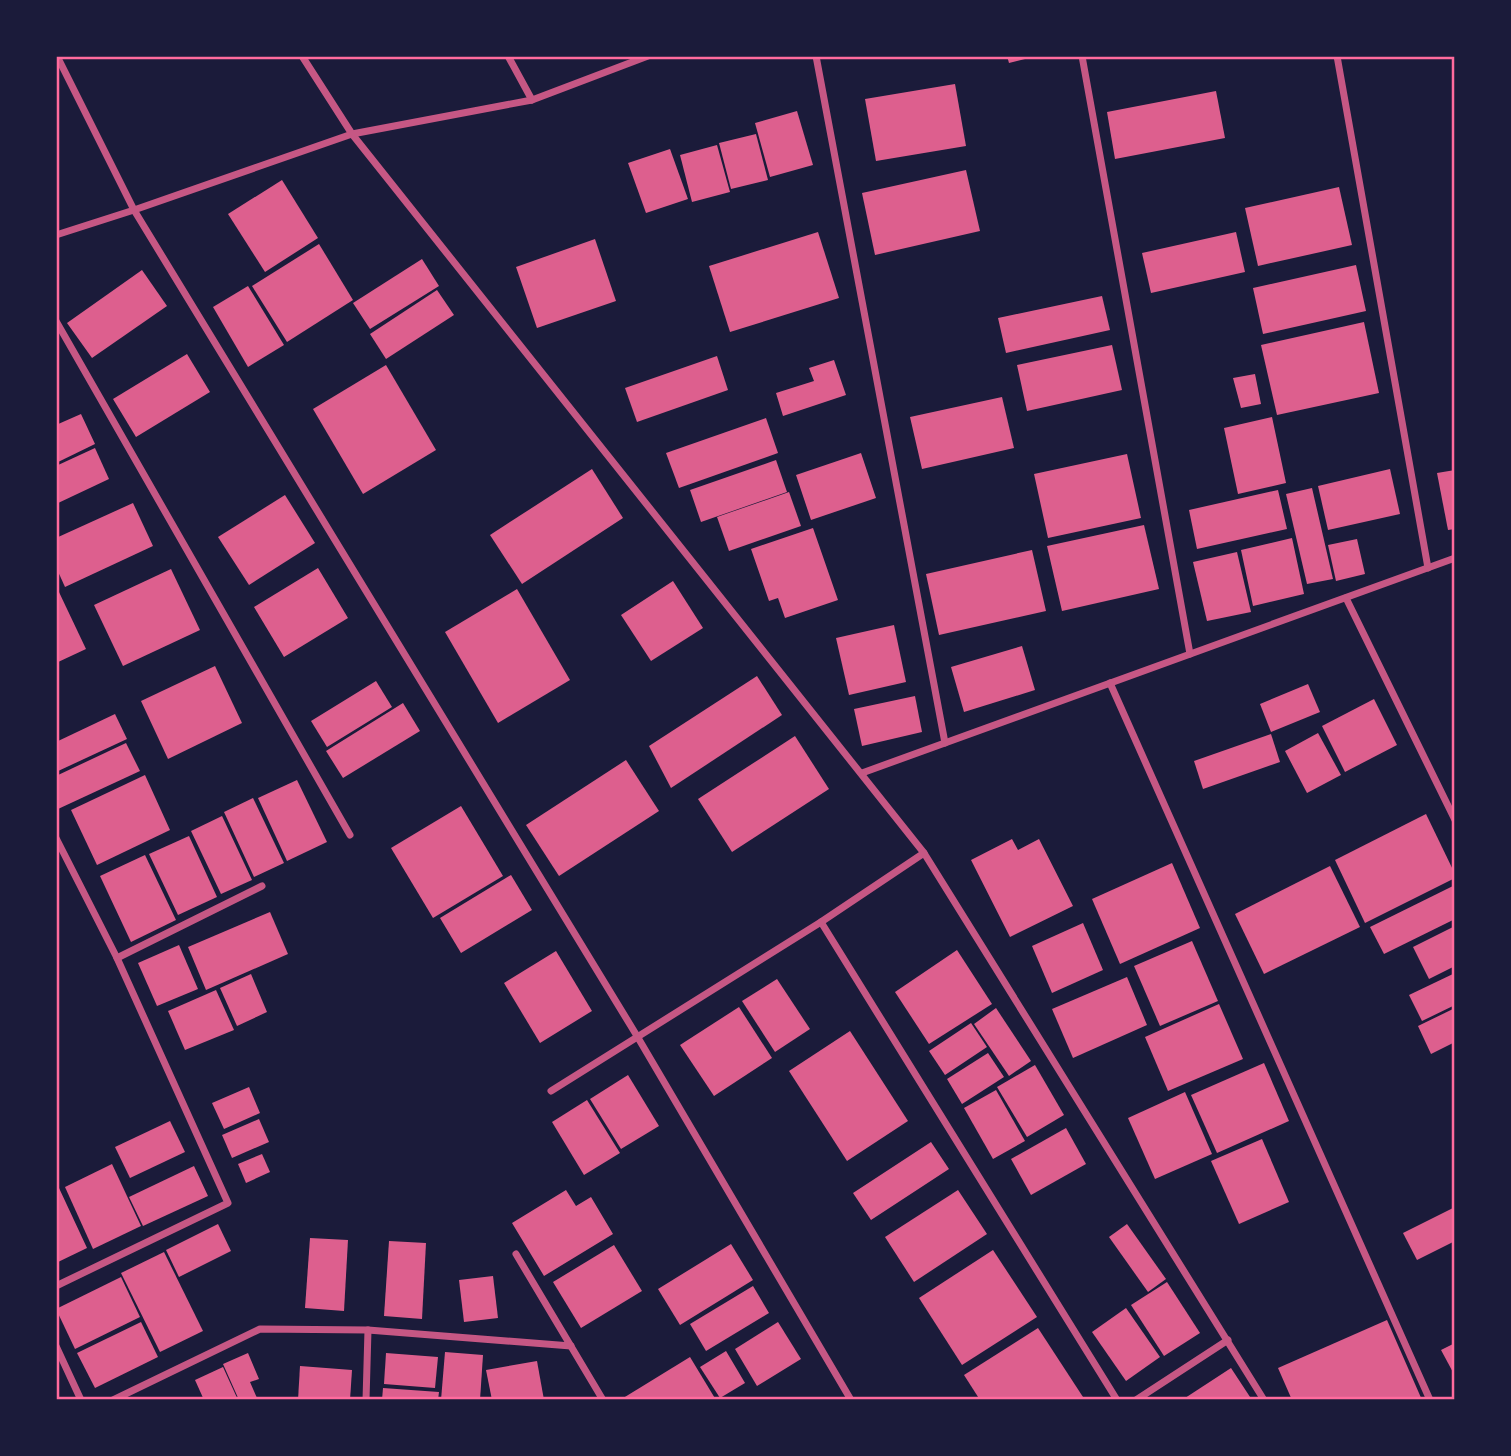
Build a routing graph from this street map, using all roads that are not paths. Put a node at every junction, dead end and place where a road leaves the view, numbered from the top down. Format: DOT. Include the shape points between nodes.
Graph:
graph roads {
  1 [pos="57,56"];
  2 [pos="302,56"];
  3 [pos="508,56"];
  4 [pos="648,56"];
  5 [pos="816,56"];
  6 [pos="1082,56"];
  7 [pos="1337,56"];
  8 [pos="532,100"];
  9 [pos="352,134"];
  10 [pos="134,210"];
  11 [pos="56,235"];
  12 [pos="56,321"];
  13 [pos="1455,558"];
  14 [pos="1428,568"];
  15 [pos="1346,598"];
  16 [pos="1190,654"];
  17 [pos="1110,683"];
  18 [pos="945,743"];
  19 [pos="862,774"];
  20 [pos="1455,820"];
  21 [pos="350,835"];
  22 [pos="56,838"];
  23 [pos="924,853"];
  24 [pos="262,886"];
  25 [pos="821,922"];
  26 [pos="117,958"];
  27 [pos="637,1036"];
  28 [pos="551,1091"];
  29 [pos="516,1254"];
  30 [pos="56,1286"];
  31 [pos="368,1330"];
  32 [pos="1228,1340"];
  33 [pos="56,1346"];
  34 [pos="571,1346"];
  35 [pos="81,1400"];
  36 [pos="113,1400"];
  37 [pos="366,1400"];
  38 [pos="603,1400"];
  39 [pos="851,1400"];
  40 [pos="1117,1400"];
  41 [pos="1136,1400"];
  42 [pos="1264,1400"];
  43 [pos="1430,1400"];
  1 -- 10 [label="street"];
  2 -- 9 [label="street"];
  3 -- 8 [label="street"];
  4 -- 8 [label="street"];
  5 -- 18 [label="street"];
  6 -- 16 [label="street"];
  7 -- 14 [label="street"];
  8 -- 9 [label="street"];
  9 -- 10 [label="street"];
  9 -- 19 [label="street"];
  10 -- 11 [label="street"];
  10 -- 27 [label="street"];
  12 -- 21 [label="street"];
  13 -- 14 [label="street"];
  14 -- 15 [label="street"];
  15 -- 16 [label="street"];
  15 -- 20 [label="street"];
  16 -- 17 [label="street"];
  17 -- 18 [label="street"];
  17 -- 43 [label="street"];
  18 -- 19 [label="street"];
  19 -- 23 [label="street"];
  22 -- 26 [label="street"];
  23 -- 25 [label="street"];
  23 -- 32 [label="street"];
  24 -- 26 [label="street"];
  25 -- 27 [label="street"];
  25 -- 40 [label="street"];
  26 -- 30 [label="street" via="228,1203"];
  27 -- 28 [label="street"];
  27 -- 39 [label="street"];
  29 -- 34 [label="street"];
  31 -- 34 [label="street"];
  31 -- 36 [label="street" via="260,1329"];
  31 -- 37 [label="street"];
  32 -- 41 [label="street"];
  32 -- 42 [label="street"];
  33 -- 35 [label="street"];
  34 -- 38 [label="street"];
}
